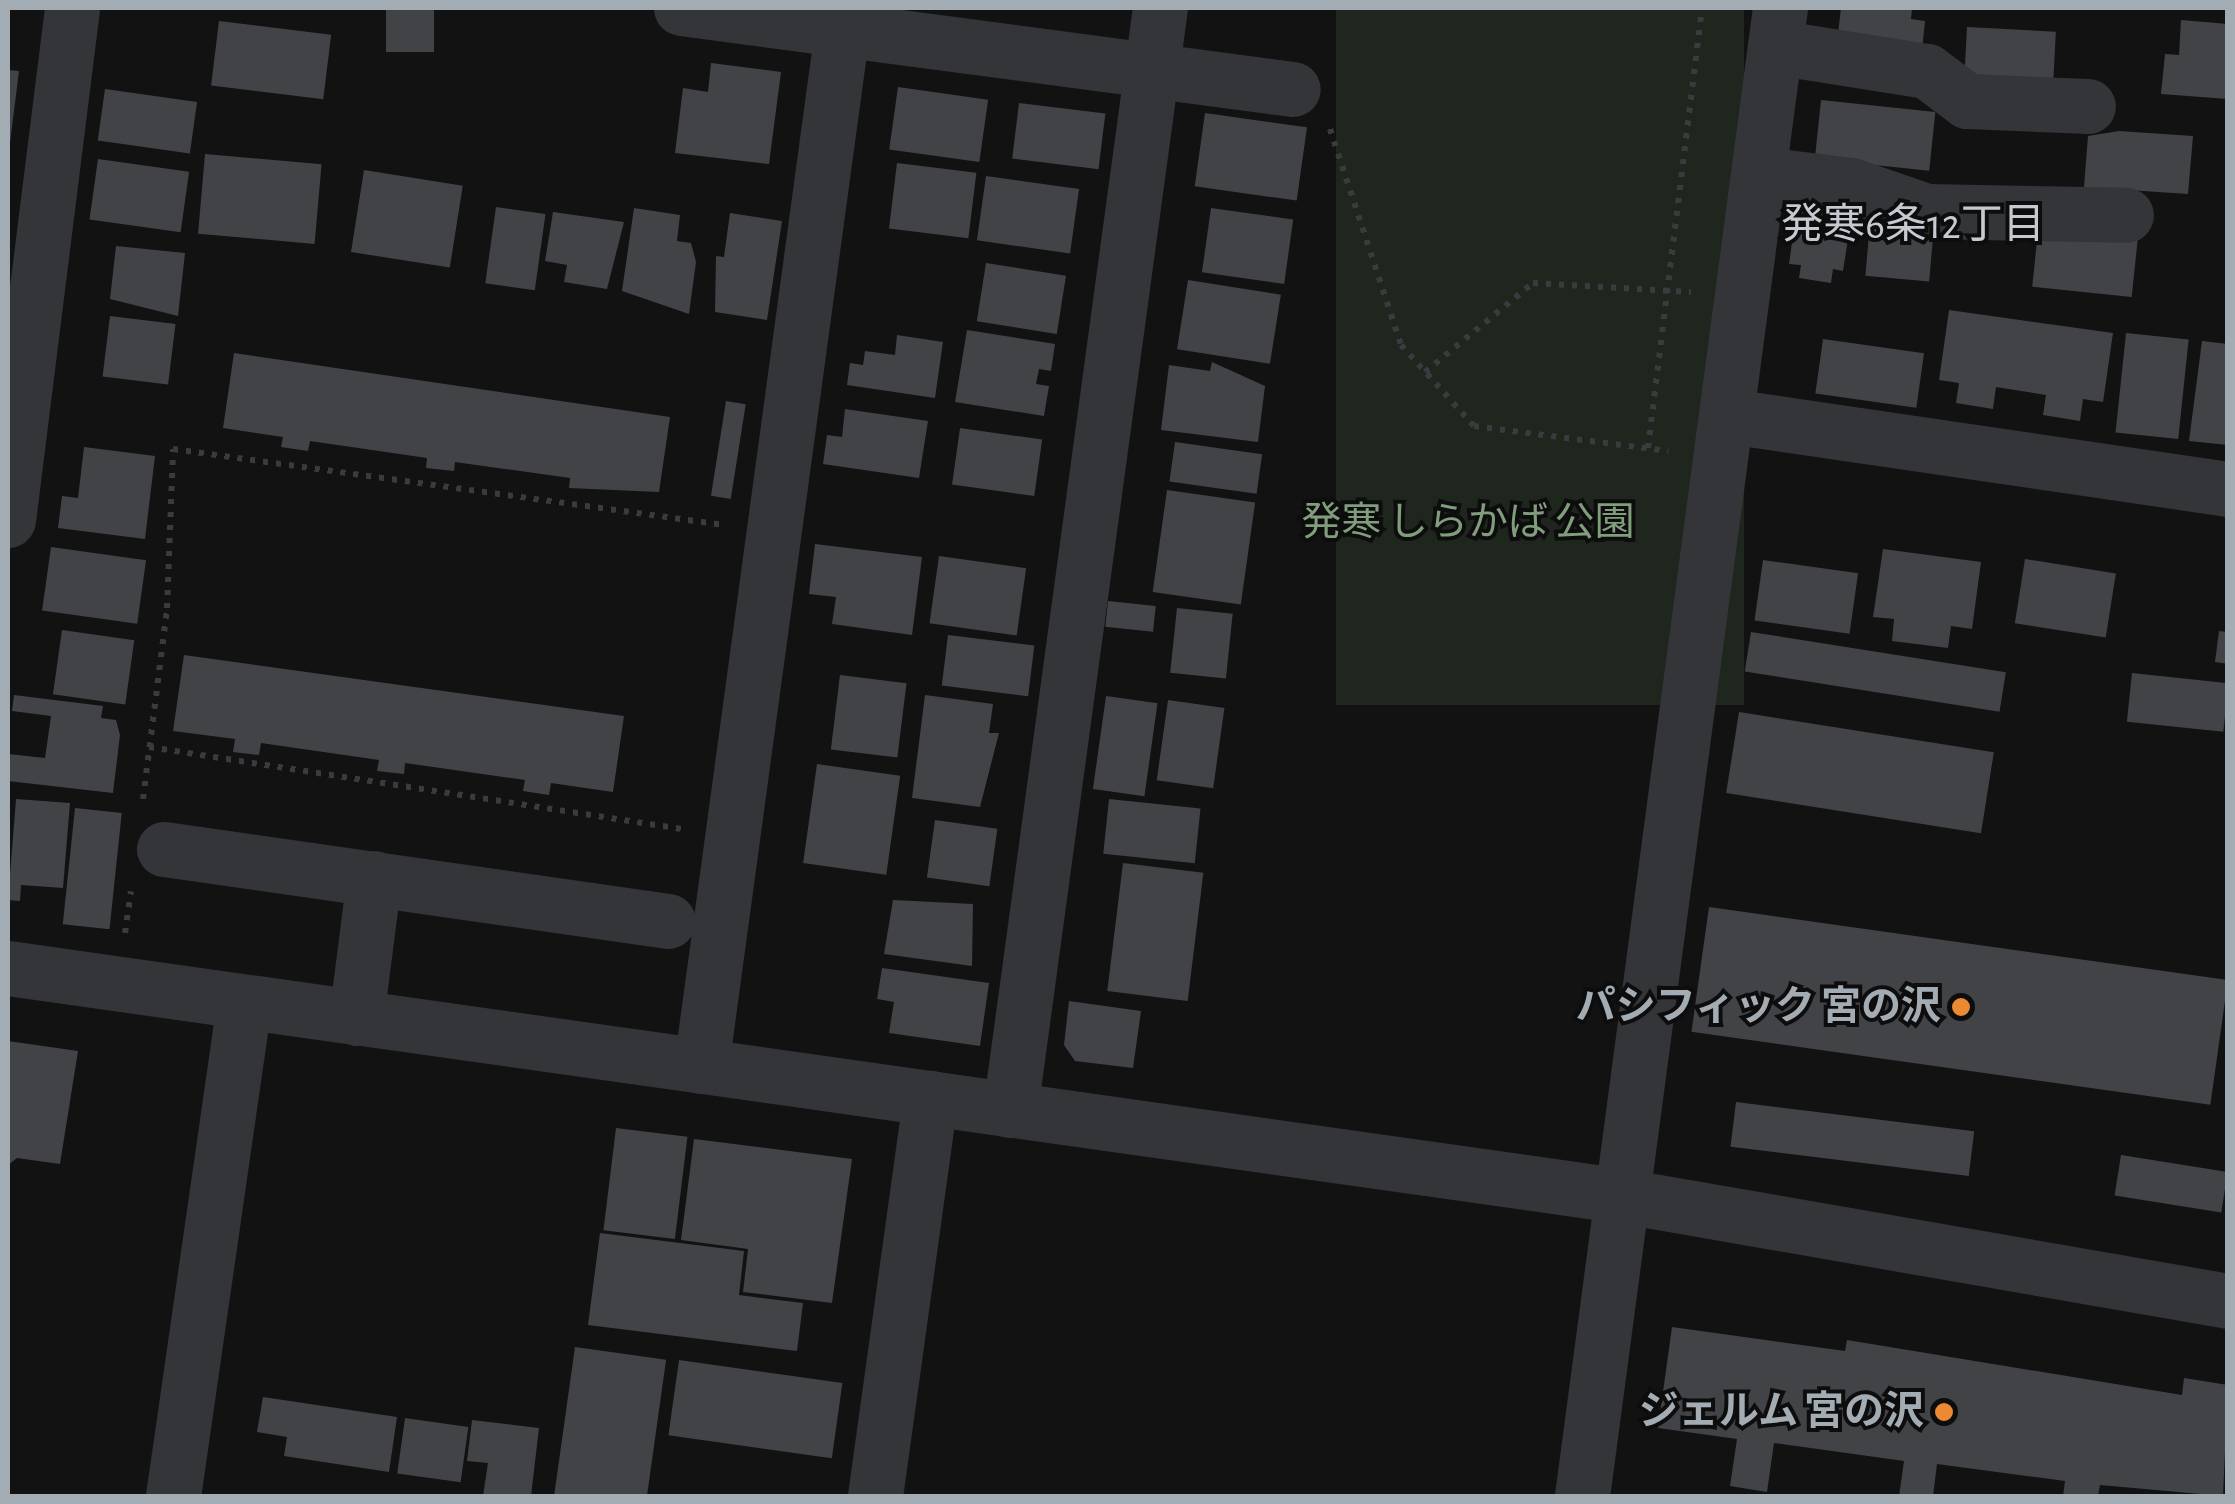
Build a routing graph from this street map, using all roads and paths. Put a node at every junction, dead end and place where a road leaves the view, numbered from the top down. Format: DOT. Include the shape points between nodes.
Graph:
graph roads {
  1 [pos="72,8"];
  2 [pos="681,8"];
  3 [pos="1160,8"];
  4 [pos="1702,8"];
  5 [pos="844,18"];
  6 [pos="1778,27"];
  7 [pos="1151,70"];
  8 [pos="1304,104"];
  9 [pos="2088,106"];
  10 [pos="1761,174"];
  11 [pos="2126,216"];
  12 [pos="1667,290"];
  13 [pos="1712,294"];
  14 [pos="1425,372"];
  15 [pos="1728,416"];
  16 [pos="1648,448"];
  17 [pos="1676,452"];
  18 [pos="2228,489"];
  19 [pos="8,520"];
  20 [pos="740,527"];
  21 [pos="149,747"];
  22 [pos="703,832"];
  23 [pos="146,845"];
  24 [pos="374,878"];
  25 [pos="668,921"];
  26 [pos="125,938"];
  27 [pos="8,968"];
  28 [pos="244,1002"];
  29 [pos="356,1018"];
  30 [pos="701,1066"];
  31 [pos="930,1098"];
  32 [pos="1010,1110"];
  33 [pos="1624,1196"];
  34 [pos="2228,1300"];
  35 [pos="174,1496"];
  36 [pos="875,1496"];
  37 [pos="1582,1496"];
  1 -- 19 [label="street"];
  2 -- 5 [label="street"];
  3 -- 7 [label="street"];
  4 -- 12 [label="path"];
  5 -- 7 [label="street"];
  5 -- 30 [label="street"];
  6 -- 9 [label="street" via="1927,71 1967,101"];
  6 -- 10 [label="street"];
  7 -- 8 [label="street"];
  7 -- 32 [label="street"];
  8 -- 14 [label="path" via="1328,124 1401,345"];
  10 -- 11 [label="street" via="1851,185 1926,211"];
  10 -- 15 [label="street"];
  12 -- 13 [label="path"];
  12 -- 14 [label="path" via="1533,283"];
  12 -- 16 [label="path"];
  14 -- 16 [label="path" via="1474,426"];
  15 -- 18 [label="street"];
  15 -- 33 [label="street"];
  16 -- 17 [label="path"];
  20 -- 21 [label="path" via="173,449"];
  21 -- 22 [label="path"];
  21 -- 23 [label="path"];
  23 -- 24 [label="street"];
  23 -- 26 [label="path"];
  24 -- 25 [label="street"];
  24 -- 29 [label="street"];
  27 -- 28 [label="street"];
  28 -- 29 [label="street"];
  28 -- 35 [label="street"];
  29 -- 30 [label="street"];
  30 -- 31 [label="street"];
  31 -- 32 [label="street"];
  31 -- 36 [label="street"];
  32 -- 33 [label="street"];
  33 -- 34 [label="street"];
  33 -- 37 [label="street"];
}
